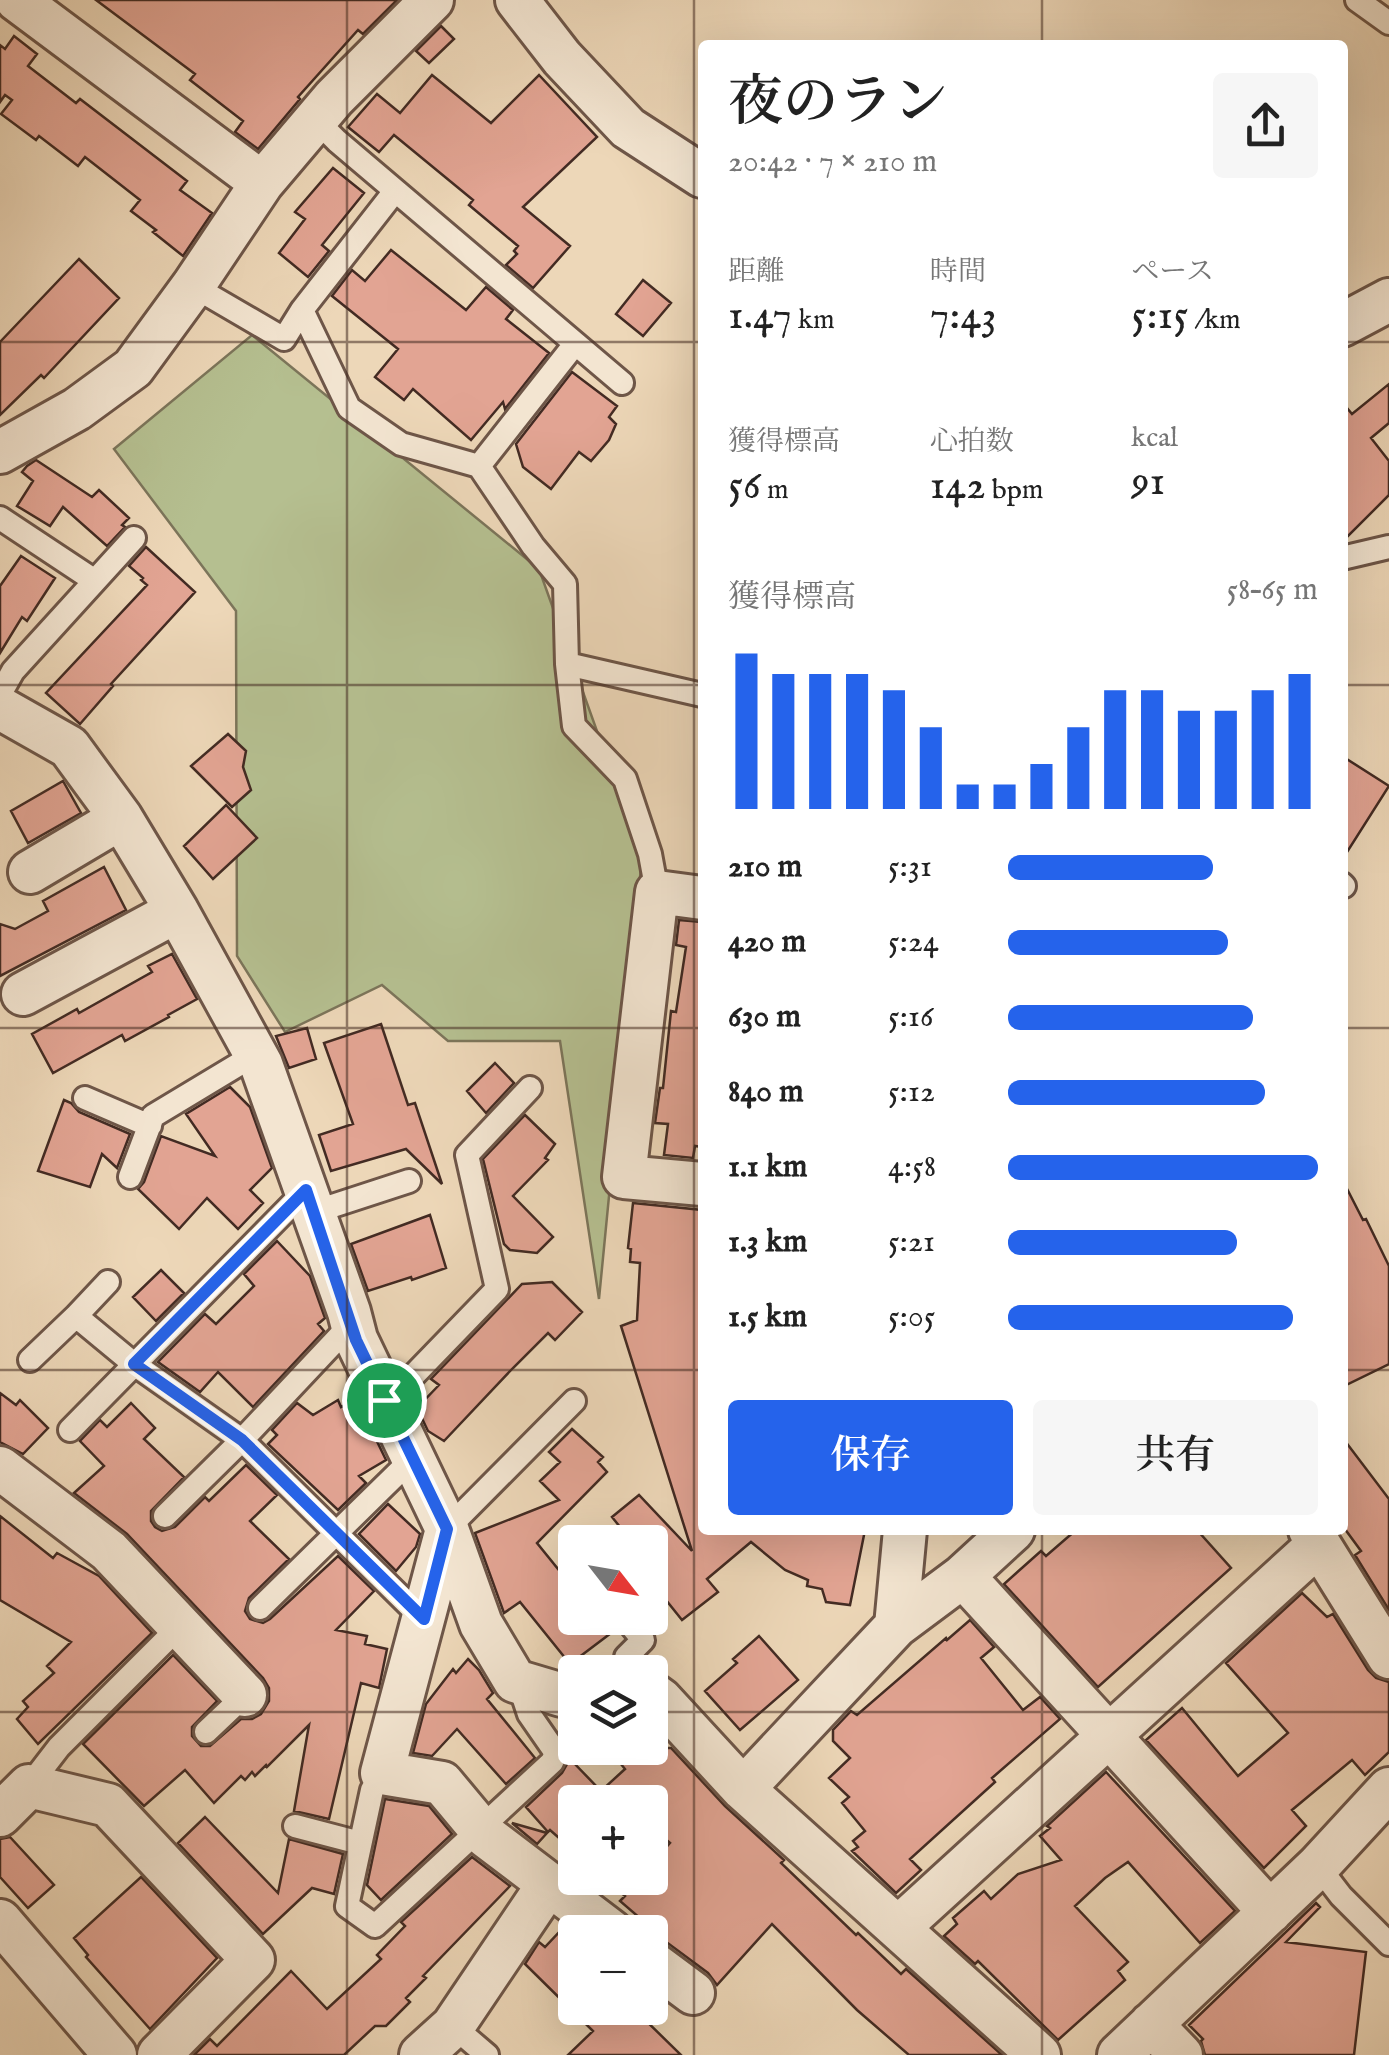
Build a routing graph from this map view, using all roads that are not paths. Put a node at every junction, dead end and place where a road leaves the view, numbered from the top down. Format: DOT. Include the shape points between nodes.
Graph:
graph roads {
  1 [pos="17,0"];
  2 [pos="432,0"];
  3 [pos="518,0"];
  4 [pos="1357,0"];
  5 [pos="1389,23"];
  6 [pos="316,120"];
  7 [pos="698,173"];
  8 [pos="262,183"];
  9 [pos="395,191"];
  10 [pos="193,286"];
  11 [pos="1389,300"];
  12 [pos="302,310"];
  13 [pos="1348,323"];
  14 [pos="575,344"];
  15 [pos="622,383"];
  16 [pos="0,452"];
  17 [pos="479,466"];
  18 [pos="0,518"];
  19 [pos="134,538"];
  20 [pos="1389,546"];
  21 [pos="1348,556"];
  22 [pos="95,581"];
  23 [pos="567,664"];
  24 [pos="0,694"];
  25 [pos="698,694"];
  26 [pos="0,708"];
  27 [pos="121,818"];
  28 [pos="30,872"];
  29 [pos="656,892"];
  30 [pos="698,897"];
  31 [pos="177,910"];
  32 [pos="23,994"];
  33 [pos="256,1054"];
  34 [pos="530,1088"];
  35 [pos="86,1098"];
  36 [pos="150,1126"];
  37 [pos="130,1177"];
  38 [pos="409,1181"];
  39 [pos="698,1184"];
  40 [pos="310,1201"];
  41 [pos="108,1282"];
  42 [pos="76,1316"];
  43 [pos="352,1324"];
  44 [pos="30,1360"];
  45 [pos="134,1364"];
  46 [pos="384,1400"];
  47 [pos="574,1401"];
  48 [pos="70,1430"];
  49 [pos="242,1440"];
  50 [pos="412,1459"];
  51 [pos="0,1468"];
  52 [pos="165,1516"];
  53 [pos="447,1529"];
  54 [pos="335,1534"];
  55 [pos="905,1535"];
  56 [pos="1008,1535"];
  57 [pos="1314,1537"];
  58 [pos="963,1576"];
  59 [pos="260,1608"];
  60 [pos="424,1619"];
  61 [pos="896,1626"];
  62 [pos="178,1627"];
  63 [pos="639,1635"];
  64 [pos="628,1655"];
  65 [pos="1389,1658"];
  66 [pos="515,1680"];
  67 [pos="558,1694"];
  68 [pos="244,1695"];
  69 [pos="668,1708"];
  70 [pos="206,1732"];
  71 [pos="1109,1734"];
  72 [pos="382,1773"];
  73 [pos="744,1789"];
  74 [pos="1389,1789"];
  75 [pos="14,1801"];
  76 [pos="295,1826"];
  77 [pos="480,1828"];
  78 [pos="360,1842"];
  79 [pos="1318,1866"];
  80 [pos="548,1885"];
  81 [pos="1270,1912"];
  82 [pos="589,1915"];
  83 [pos="0,1921"];
  84 [pos="898,1928"];
  85 [pos="1389,1944"];
  86 [pos="668,1974"];
  87 [pos="694,1993"];
  88 [pos="1151,2024"];
  89 [pos="452,2026"];
  90 [pos="116,2055"];
  91 [pos="159,2055"];
  92 [pos="421,2055"];
  93 [pos="487,2055"];
  94 [pos="1039,2055"];
  95 [pos="1119,2055"];
  96 [pos="1181,2055"];
  1 -- 8 [label="street"];
  2 -- 6 [label="street"];
  3 -- 7 [label="street" via="628,128"];
  4 -- 5 [label="lane"];
  6 -- 8 [label="street"];
  6 -- 9 [label="lane"];
  8 -- 10 [label="street"];
  9 -- 12 [label="lane"];
  9 -- 14 [label="lane"];
  10 -- 12 [label="lane" via="284,339"];
  10 -- 16 [label="street" via="133,368 78,409"];
  11 -- 13 [label="street"];
  12 -- 17 [label="lane" via="349,408 401,444"];
  14 -- 15 [label="lane"];
  14 -- 17 [label="lane"];
  17 -- 23 [label="lane" via="565,584"];
  18 -- 22 [label="lane"];
  19 -- 22 [label="lane"];
  20 -- 21 [label="lane"];
  22 -- 24 [label="lane"];
  23 -- 25 [label="lane"];
  23 -- 29 [label="lane" via="574,726 626,779"];
  26 -- 27 [label="street" via="69,747"];
  27 -- 28 [label="street"];
  27 -- 31 [label="street"];
  29 -- 30 [label="street"];
  29 -- 39 [label="street" via="624,1177"];
  31 -- 32 [label="street"];
  31 -- 33 [label="street"];
  33 -- 36 [label="lane" via="153,1116"];
  33 -- 40 [label="street"];
  34 -- 46 [label="lane" via="467,1155 497,1289"];
  35 -- 36 [label="lane"];
  36 -- 37 [label="lane"];
  38 -- 40 [label="lane"];
  40 -- 43 [label="street"];
  40 -- 45 [label="lane"];
  41 -- 42 [label="lane"];
  42 -- 44 [label="lane"];
  42 -- 45 [label="lane"];
  43 -- 46 [label="street"];
  43 -- 49 [label="lane"];
  45 -- 48 [label="lane"];
  45 -- 49 [label="lane"];
  46 -- 50 [label="street"];
  47 -- 53 [label="lane"];
  49 -- 52 [label="lane"];
  49 -- 54 [label="lane"];
  50 -- 53 [label="street"];
  50 -- 54 [label="lane"];
  51 -- 62 [label="street" via="109,1551"];
  53 -- 60 [label="street"];
  53 -- 66 [label="street" via="482,1624"];
  54 -- 59 [label="lane"];
  54 -- 60 [label="lane"];
  55 -- 61 [label="street"];
  56 -- 58 [label="street"];
  57 -- 65 [label="street"];
  57 -- 71 [label="street"];
  58 -- 61 [label="street"];
  58 -- 71 [label="street"];
  60 -- 72 [label="street"];
  61 -- 73 [label="street"];
  62 -- 68 [label="street"];
  62 -- 75 [label="lane"];
  63 -- 64 [label="lane" via="643,1640"];
  66 -- 67 [label="street"];
  66 -- 77 [label="lane" via="556,1753"];
  68 -- 70 [label="lane"];
  69 -- 73 [label="street"];
  71 -- 81 [label="street"];
  71 -- 84 [label="street"];
  72 -- 77 [label="street" via="442,1782"];
  72 -- 78 [label="lane"];
  73 -- 84 [label="street"];
  74 -- 79 [label="street"];
  75 -- 91 [label="street" via="108,1805 253,1960"];
  76 -- 78 [label="lane"];
  77 -- 78 [label="lane" via="375,1926 347,1906"];
  77 -- 80 [label="street"];
  79 -- 81 [label="street"];
  79 -- 85 [label="lane"];
  80 -- 82 [label="street"];
  80 -- 89 [label="street"];
  81 -- 88 [label="street"];
  83 -- 90 [label="street"];
  84 -- 94 [label="street"];
  86 -- 87 [label="street"];
  88 -- 95 [label="street"];
  88 -- 96 [label="street"];
  89 -- 92 [label="street"];
  89 -- 93 [label="lane"];
}
